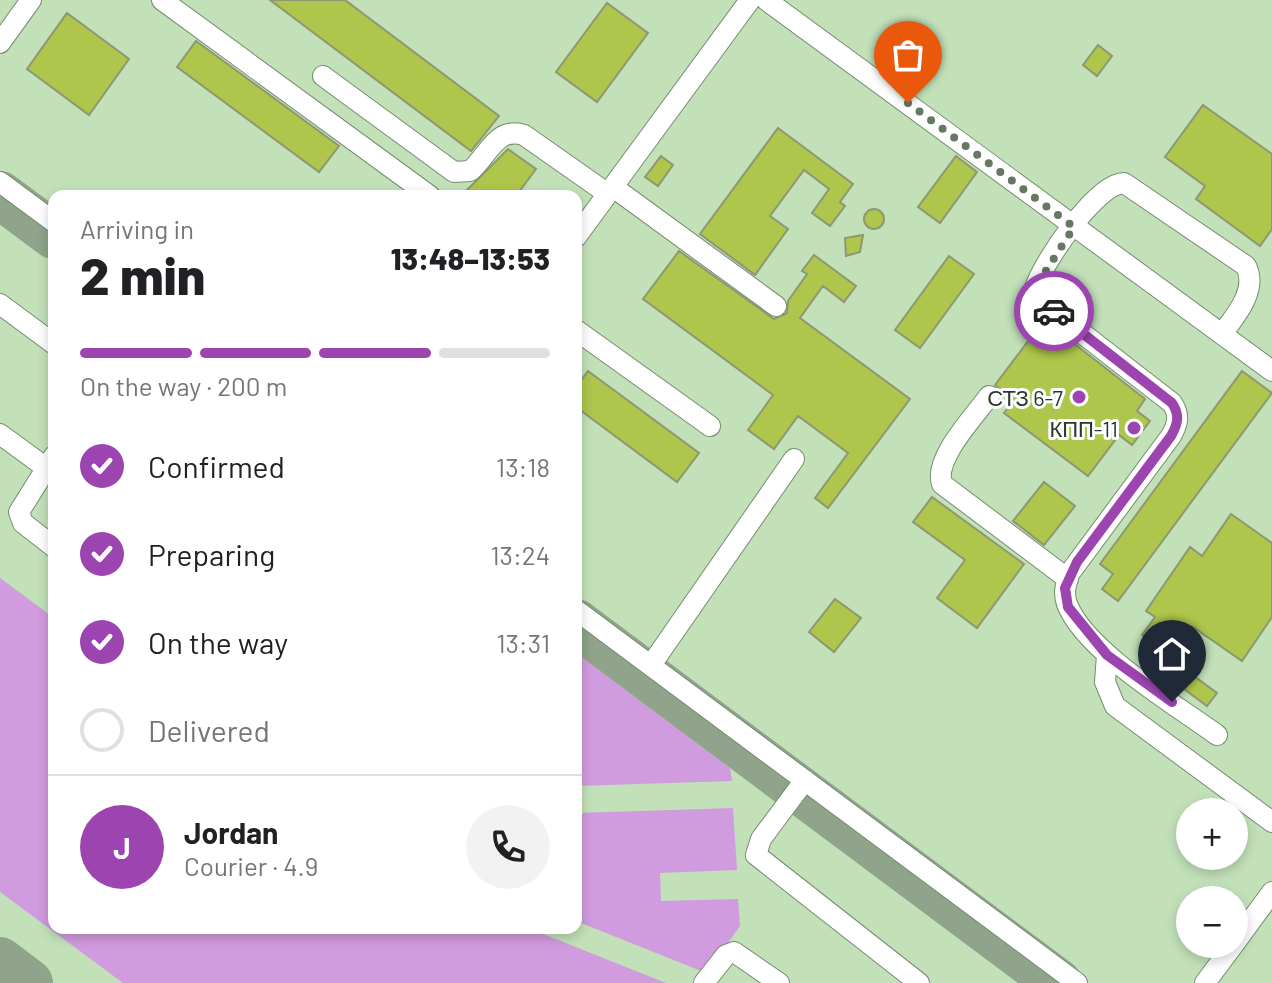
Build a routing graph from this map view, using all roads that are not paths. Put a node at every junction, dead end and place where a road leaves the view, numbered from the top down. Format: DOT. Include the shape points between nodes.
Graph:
graph roads {
  1 [pos="31,0"];
  2 [pos="750,0"];
  3 [pos="766,0"];
  4 [pos="171,3"];
  5 [pos="0,43"];
  6 [pos="323,76"];
  7 [pos="0,182"];
  8 [pos="422,190"];
  9 [pos="610,191"];
  10 [pos="48,218"];
  11 [pos="1074,227"];
  12 [pos="582,229"];
  13 [pos="0,304"];
  14 [pos="776,306"];
  15 [pos="582,334"];
  16 [pos="1222,334"];
  17 [pos="48,340"];
  18 [pos="1272,371"];
  19 [pos="989,396"];
  20 [pos="710,426"];
  21 [pos="0,434"];
  22 [pos="794,459"];
  23 [pos="48,461"];
  24 [pos="48,465"];
  25 [pos="48,542"];
  26 [pos="1068,579"];
  27 [pos="582,614"];
  28 [pos="1107,655"];
  29 [pos="651,665"];
  30 [pos="1217,735"];
  31 [pos="805,780"];
  32 [pos="1272,822"];
  33 [pos="1272,892"];
  34 [pos="1248,925"];
  35 [pos="1224,958"];
  36 [pos="704,983"];
  37 [pos="779,983"];
  38 [pos="919,983"];
  39 [pos="1077,983"];
  40 [pos="1205,983"];
  1 -- 5 [label="lane"];
  2 -- 9 [label="lane"];
  3 -- 11 [label="lane"];
  4 -- 8 [label="lane"];
  6 -- 9 [label="lane" via="454,172 470,171 499,137 515,132"];
  7 -- 10 [label="lane"];
  9 -- 12 [label="lane"];
  9 -- 14 [label="lane"];
  11 -- 16 [label="lane"];
  11 -- 16 [label="lane" via="1107,187 1124,183 1240,259 1251,283"];
  11 -- 26 [label="lane" via="1037,281 1038,297 1172,403 1178,419"];
  13 -- 17 [label="lane"];
  15 -- 20 [label="lane"];
  16 -- 18 [label="lane"];
  19 -- 26 [label="lane" via="945,456 942,484"];
  21 -- 23 [label="lane"];
  22 -- 29 [label="lane"];
  24 -- 25 [label="lane" via="24,499 20,518"];
  26 -- 28 [label="lane" via="1068,607"];
  27 -- 29 [label="lane"];
  28 -- 30 [label="lane"];
  28 -- 32 [label="lane" via="1105,682 1115,706"];
  29 -- 31 [label="lane"];
  31 -- 38 [label="lane" via="761,839 756,855"];
  31 -- 39 [label="lane"];
  33 -- 34 [label="lane"];
  35 -- 40 [label="lane"];
  36 -- 37 [label="lane" via="734,952"];
}
